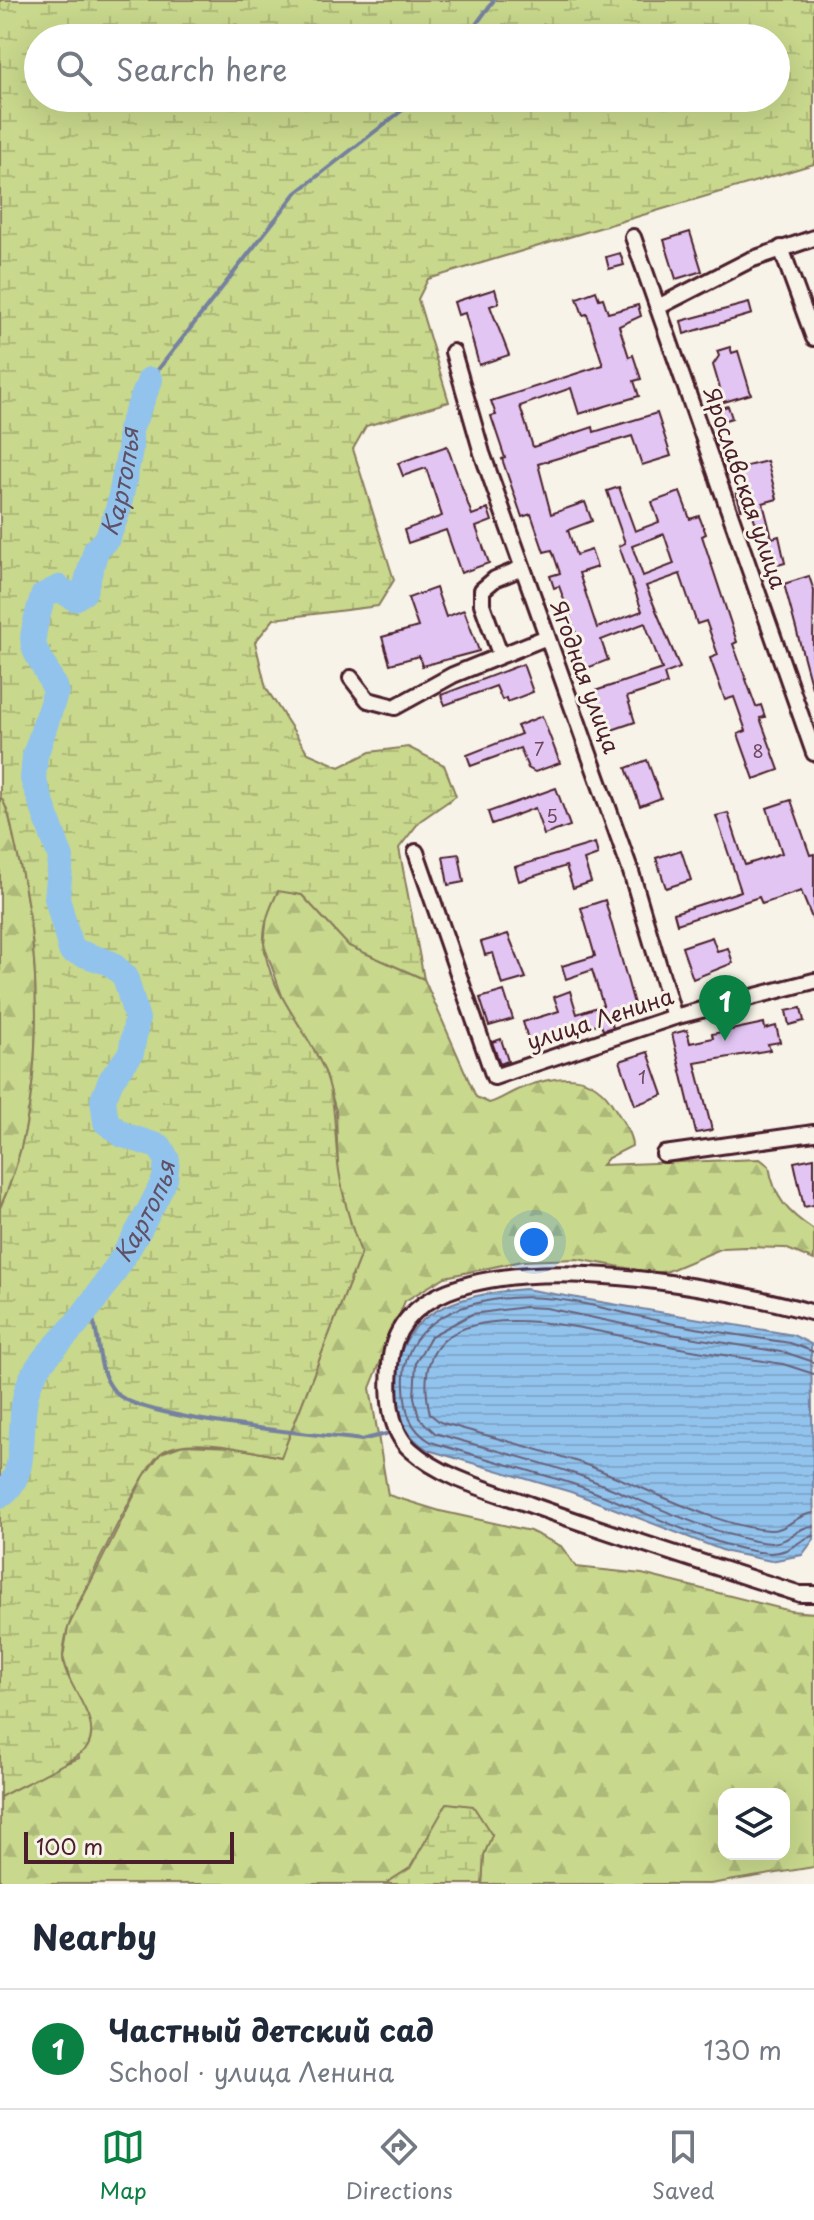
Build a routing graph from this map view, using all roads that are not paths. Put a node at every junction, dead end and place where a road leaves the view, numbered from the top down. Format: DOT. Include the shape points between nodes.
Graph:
graph roads {
  1 [pos="633,237"];
  2 [pos="814,238"];
  3 [pos="781,248"];
  4 [pos="658,307"];
  5 [pos="814,338"];
  6 [pos="453,352"];
  7 [pos="522,568"];
  8 [pos="547,637"];
  9 [pos="500,654"];
  10 [pos="351,678"];
  11 [pos="814,753"];
  12 [pos="416,852"];
  13 [pos="814,981"];
  14 [pos="674,1017"];
  15 [pos="814,1133"];
  16 [pos="664,1154"];
  17 [pos="814,1313"];
  18 [pos="814,1594"];
  1 -- 4 [label="street, Ярославская улица"];
  2 -- 3 [label="street"];
  3 -- 4 [label="street" via="707,279"];
  3 -- 5 [label="street"];
  4 -- 11 [label="street, Ярославская улица"];
  6 -- 7 [label="street, Ягодная улица" via="465,403"];
  7 -- 8 [label="street, Ягодная улица"];
  7 -- 9 [label="street" via="486,584 481,596"];
  8 -- 9 [label="street"];
  8 -- 14 [label="street, Ягодная улица" via="615,822"];
  9 -- 10 [label="street" via="395,707 368,700"];
  12 -- 14 [label="street, улица Ленина" via="494,1077"];
  13 -- 14 [label="street, улица Ленина"];
  15 -- 16 [label="street"];
  17 -- 18 [label="street" via="673,1285 585,1274 519,1275 461,1287 418,1308 395,1340 389,1387 393,1419 408,1448 448,1475 619,1537"];
}
